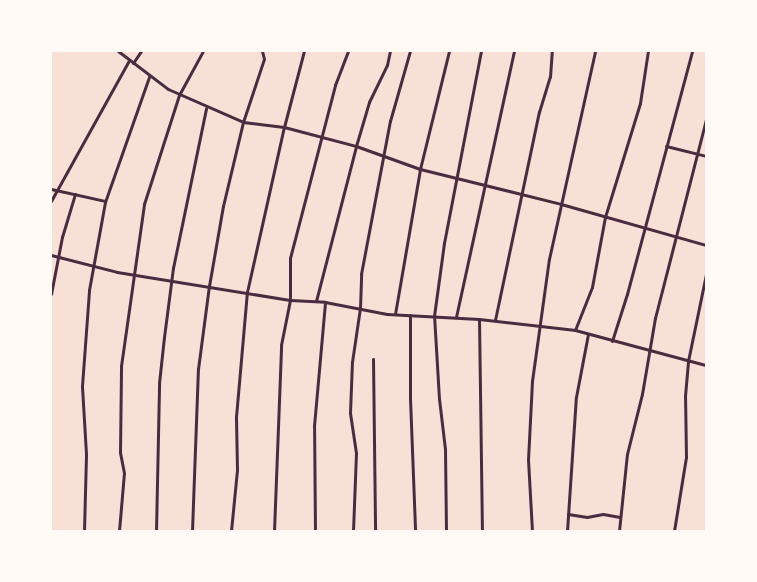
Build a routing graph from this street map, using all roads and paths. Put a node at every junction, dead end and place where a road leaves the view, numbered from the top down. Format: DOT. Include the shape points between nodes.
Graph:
graph roads {
  1 [pos="118,51"];
  2 [pos="141,51"];
  3 [pos="203,51"];
  4 [pos="262,51"];
  5 [pos="304,51"];
  6 [pos="348,51"];
  7 [pos="390,51"];
  8 [pos="410,51"];
  9 [pos="449,51"];
  10 [pos="481,51"];
  11 [pos="514,51"];
  12 [pos="552,51"];
  13 [pos="595,51"];
  14 [pos="648,51"];
  15 [pos="692,51"];
  16 [pos="129,60"];
  17 [pos="133,63"];
  18 [pos="149,77"];
  19 [pos="178,95"];
  20 [pos="206,108"];
  21 [pos="706,119"];
  22 [pos="243,122"];
  23 [pos="284,127"];
  24 [pos="323,138"];
  25 [pos="356,146"];
  26 [pos="666,147"];
  27 [pos="697,153"];
  28 [pos="384,156"];
  29 [pos="706,156"];
  30 [pos="420,169"];
  31 [pos="458,180"];
  32 [pos="486,187"];
  33 [pos="51,189"];
  34 [pos="56,191"];
  35 [pos="75,194"];
  36 [pos="523,195"];
  37 [pos="51,201"];
  38 [pos="105,202"];
  39 [pos="561,204"];
  40 [pos="605,217"];
  41 [pos="644,228"];
  42 [pos="676,237"];
  43 [pos="706,245"];
  44 [pos="51,255"];
  45 [pos="59,256"];
  46 [pos="95,267"];
  47 [pos="135,274"];
  48 [pos="706,274"];
  49 [pos="171,279"];
  50 [pos="209,286"];
  51 [pos="248,292"];
  52 [pos="51,294"];
  53 [pos="290,300"];
  54 [pos="316,301"];
  55 [pos="325,302"];
  56 [pos="360,308"];
  57 [pos="395,314"];
  58 [pos="410,315"];
  59 [pos="434,316"];
  60 [pos="456,317"];
  61 [pos="479,319"];
  62 [pos="495,320"];
  63 [pos="539,326"];
  64 [pos="575,330"];
  65 [pos="588,334"];
  66 [pos="612,341"];
  67 [pos="650,351"];
  68 [pos="373,359"];
  69 [pos="688,361"];
  70 [pos="706,365"];
  71 [pos="568,514"];
  72 [pos="620,517"];
  73 [pos="84,531"];
  74 [pos="119,531"];
  75 [pos="156,531"];
  76 [pos="192,531"];
  77 [pos="231,531"];
  78 [pos="274,531"];
  79 [pos="315,531"];
  80 [pos="353,531"];
  81 [pos="375,531"];
  82 [pos="415,531"];
  83 [pos="446,531"];
  84 [pos="483,531"];
  85 [pos="532,531"];
  86 [pos="567,531"];
  87 [pos="619,531"];
  88 [pos="674,531"];
  1 -- 16 [label="street"];
  2 -- 17 [label="street"];
  3 -- 19 [label="street"];
  4 -- 22 [label="street" via="264,59"];
  5 -- 23 [label="street"];
  6 -- 24 [label="street" via="335,85"];
  7 -- 25 [label="street"];
  8 -- 28 [label="street"];
  9 -- 30 [label="street"];
  10 -- 31 [label="street"];
  11 -- 32 [label="street"];
  12 -- 36 [label="street"];
  13 -- 39 [label="street"];
  14 -- 40 [label="street" via="640,103"];
  15 -- 26 [label="street"];
  16 -- 17 [label="street"];
  16 -- 34 [label="street"];
  17 -- 18 [label="street"];
  18 -- 19 [label="street"];
  18 -- 38 [label="street"];
  19 -- 20 [label="street"];
  19 -- 47 [label="street" via="144,204"];
  20 -- 22 [label="street"];
  20 -- 49 [label="street"];
  21 -- 27 [label="street"];
  22 -- 23 [label="street"];
  22 -- 50 [label="street" via="222,206"];
  23 -- 24 [label="street"];
  23 -- 51 [label="street"];
  24 -- 25 [label="street"];
  24 -- 53 [label="street" via="290,258"];
  25 -- 28 [label="street"];
  25 -- 54 [label="street"];
  26 -- 27 [label="street"];
  26 -- 41 [label="street"];
  27 -- 29 [label="street"];
  27 -- 42 [label="street"];
  28 -- 30 [label="street"];
  28 -- 56 [label="street" via="361,274"];
  30 -- 31 [label="street"];
  30 -- 57 [label="street"];
  31 -- 32 [label="street"];
  31 -- 59 [label="street"];
  32 -- 36 [label="street"];
  32 -- 60 [label="street"];
  33 -- 34 [label="street"];
  34 -- 35 [label="street"];
  34 -- 37 [label="street"];
  35 -- 38 [label="street"];
  35 -- 45 [label="street"];
  36 -- 39 [label="street"];
  36 -- 62 [label="street"];
  38 -- 46 [label="street"];
  39 -- 40 [label="street"];
  39 -- 63 [label="street"];
  40 -- 41 [label="street"];
  40 -- 64 [label="street" via="592,287"];
  41 -- 42 [label="street"];
  41 -- 66 [label="street"];
  42 -- 43 [label="street"];
  42 -- 67 [label="street"];
  44 -- 45 [label="street"];
  45 -- 46 [label="street"];
  45 -- 52 [label="street"];
  46 -- 47 [label="street"];
  46 -- 73 [label="street" via="89,290 82,386 86,454"];
  47 -- 49 [label="street"];
  47 -- 74 [label="street" via="119,391 124,473"];
  48 -- 69 [label="street"];
  49 -- 50 [label="street"];
  49 -- 75 [label="street" via="159,383"];
  50 -- 51 [label="street"];
  50 -- 76 [label="street" via="198,369"];
  51 -- 53 [label="street"];
  51 -- 77 [label="street" via="236,417 237,470"];
  53 -- 54 [label="street"];
  53 -- 78 [label="street" via="281,345"];
  54 -- 55 [label="street"];
  55 -- 56 [label="street"];
  55 -- 79 [label="street" via="314,426"];
  56 -- 57 [label="street"];
  56 -- 80 [label="street" via="352,362 351,413 356,453"];
  57 -- 58 [label="street"];
  58 -- 59 [label="street"];
  58 -- 82 [label="street"];
  59 -- 60 [label="street"];
  59 -- 83 [label="street" via="446,449"];
  60 -- 61 [label="street"];
  61 -- 62 [label="street"];
  61 -- 84 [label="street"];
  62 -- 63 [label="street"];
  63 -- 64 [label="street"];
  63 -- 85 [label="street" via="528,460"];
  64 -- 65 [label="street"];
  65 -- 66 [label="street"];
  65 -- 71 [label="street" via="576,397"];
  66 -- 67 [label="street"];
  67 -- 69 [label="street"];
  67 -- 72 [label="street" via="627,454"];
  68 -- 81 [label="street"];
  69 -- 70 [label="street"];
  69 -- 88 [label="street" via="686,457"];
  71 -- 72 [label="street"];
  71 -- 86 [label="street"];
  72 -- 87 [label="street"];
}
